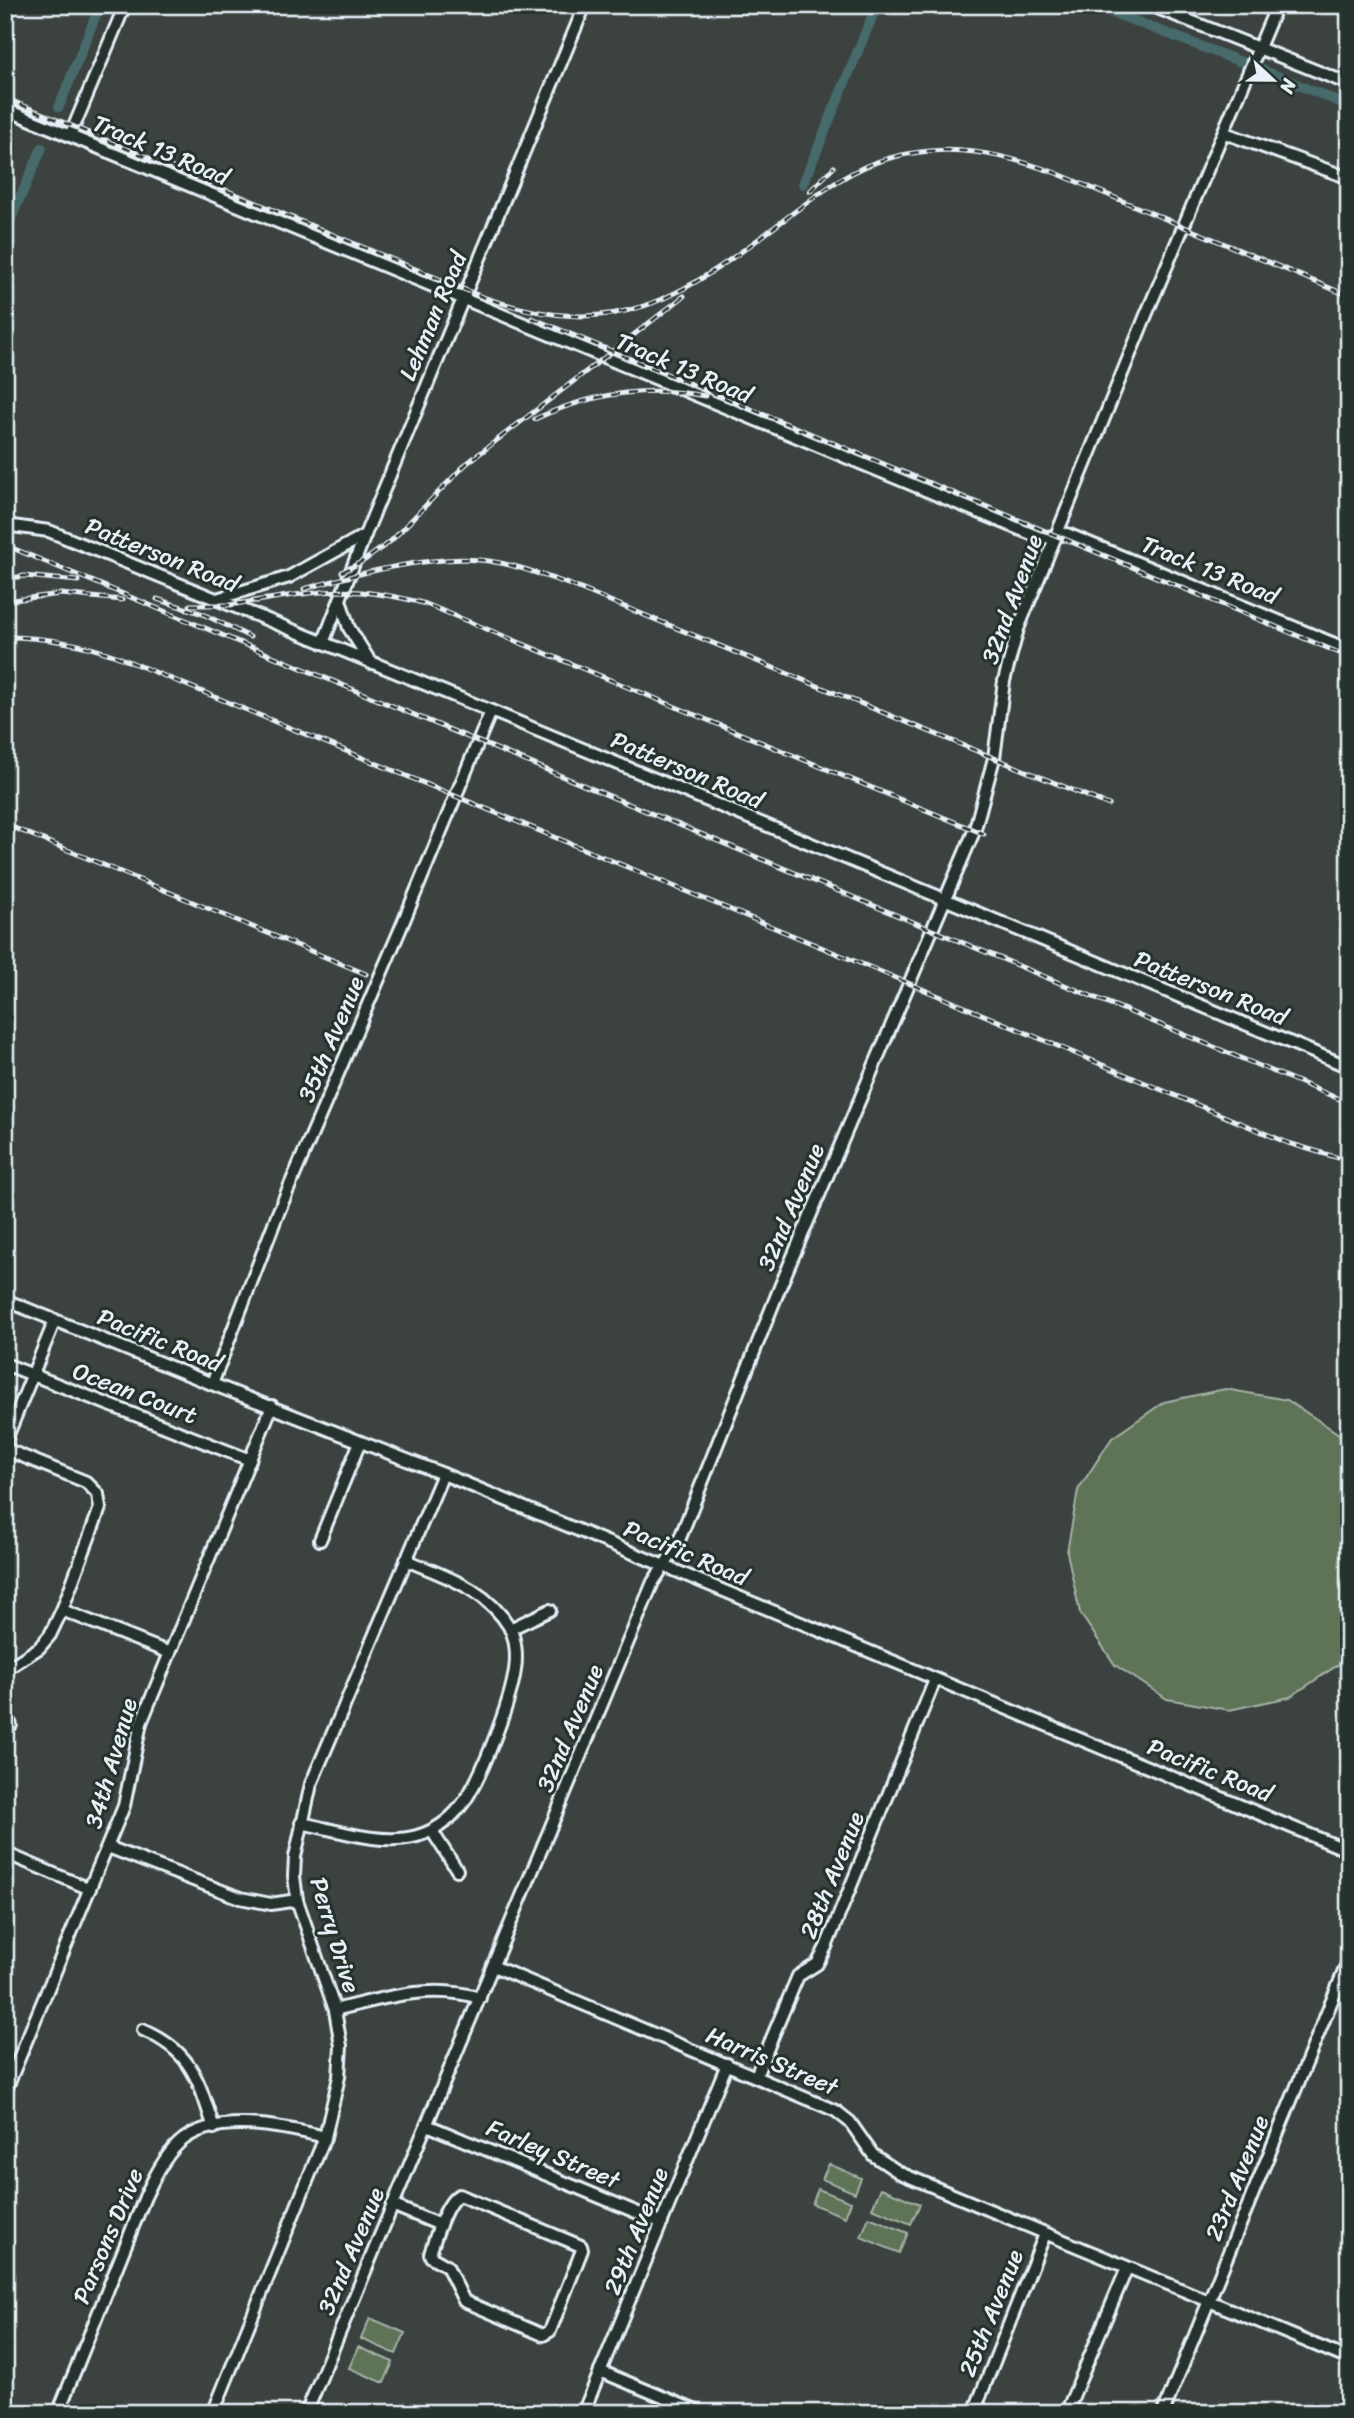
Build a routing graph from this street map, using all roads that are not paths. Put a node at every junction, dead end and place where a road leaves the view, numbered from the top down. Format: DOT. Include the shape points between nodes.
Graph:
graph roads {
  1 [pos="125,5"];
  2 [pos="585,5"];
  3 [pos="1150,5"];
  4 [pos="1277,5"];
  5 [pos="1260,47"];
  6 [pos="1349,84"];
  7 [pos="5,110"];
  8 [pos="1225,132"];
  9 [pos="70,136"];
  10 [pos="1349,178"];
  11 [pos="463,299"];
  12 [pos="5,525"];
  13 [pos="365,535"];
  14 [pos="1056,536"];
  15 [pos="340,599"];
  16 [pos="218,600"];
  17 [pos="323,643"];
  18 [pos="1349,650"];
  19 [pos="371,663"];
  20 [pos="491,711"];
  21 [pos="944,898"];
  22 [pos="1349,1067"];
  23 [pos="5,1300"];
  24 [pos="55,1320"];
  25 [pos="5,1364"];
  26 [pos="32,1376"];
  27 [pos="212,1384"];
  28 [pos="272,1406"];
  29 [pos="5,1442"];
  30 [pos="360,1442"];
  31 [pos="5,1449"];
  32 [pos="250,1460"];
  33 [pos="443,1474"];
  34 [pos="320,1540"];
  35 [pos="406,1560"];
  36 [pos="663,1565"];
  37 [pos="62,1610"];
  38 [pos="550,1610"];
  39 [pos="510,1629"];
  40 [pos="170,1653"];
  41 [pos="5,1670"];
  42 [pos="935,1680"];
  43 [pos="301,1823"];
  44 [pos="432,1831"];
  45 [pos="108,1847"];
  46 [pos="1349,1851"];
  47 [pos="5,1853"];
  48 [pos="457,1870"];
  49 [pos="90,1889"];
  50 [pos="297,1900"];
  51 [pos="1349,1959"];
  52 [pos="493,1966"];
  53 [pos="480,1998"];
  54 [pos="335,2010"];
  55 [pos="143,2030"];
  56 [pos="727,2064"];
  57 [pos="756,2077"];
  58 [pos="5,2092"];
  59 [pos="427,2125"];
  60 [pos="214,2128"];
  61 [pos="325,2137"];
  62 [pos="392,2205"];
  63 [pos="662,2223"];
  64 [pos="440,2225"];
  65 [pos="1045,2234"];
  66 [pos="1127,2268"];
  67 [pos="1209,2301"];
  68 [pos="1349,2359"];
  69 [pos="600,2371"];
  70 [pos="58,2413"];
  71 [pos="213,2413"];
  72 [pos="306,2413"];
  73 [pos="583,2413"];
  74 [pos="701,2413"];
  75 [pos="989,2413"];
  76 [pos="1066,2413"];
  77 [pos="1163,2413"];
  1 -- 9 [label="street"];
  2 -- 11 [label="street, Lehman Road"];
  3 -- 5 [label="street"];
  4 -- 5 [label="street, 32nd Avenue"];
  5 -- 6 [label="street"];
  5 -- 8 [label="street, 32nd Avenue"];
  7 -- 9 [label="street, Track 13 Road"];
  8 -- 10 [label="street"];
  8 -- 14 [label="street, 32nd Avenue"];
  9 -- 11 [label="street, Track 13 Road"];
  11 -- 13 [label="street, Lehman Road"];
  11 -- 14 [label="street, Track 13 Road" via="1041,538"];
  12 -- 16 [label="street, Patterson Road" via="49,531"];
  13 -- 15 [label="street, Lehman Road"];
  13 -- 16 [label="street" via="289,577"];
  14 -- 18 [label="street, Track 13 Road" via="1067,534"];
  14 -- 21 [label="street, 32nd Avenue" via="1018,629 1004,681 985,796"];
  15 -- 17 [label="street, Lehman Road"];
  15 -- 19 [label="street" via="349,628"];
  16 -- 17 [label="street, Patterson Road"];
  17 -- 19 [label="street, Patterson Road"];
  19 -- 20 [label="street, Patterson Road"];
  20 -- 21 [label="street, Patterson Road"];
  20 -- 27 [label="street, 35th Avenue" via="278,1213"];
  21 -- 22 [label="street, Patterson Road"];
  21 -- 36 [label="street, 32nd Avenue" via="676,1548"];
  23 -- 24 [label="street, Pacific Road"];
  24 -- 26 [label="street"];
  24 -- 27 [label="street, Pacific Road"];
  25 -- 26 [label="street, Ocean Court"];
  26 -- 29 [label="street"];
  26 -- 32 [label="street, Ocean Court"];
  27 -- 28 [label="street, Pacific Road"];
  28 -- 30 [label="street, Pacific Road"];
  28 -- 32 [label="street, 34th Avenue"];
  30 -- 33 [label="street, Pacific Road"];
  30 -- 34 [label="street"];
  31 -- 37 [label="street" via="86,1482 100,1499 100,1513"];
  32 -- 40 [label="street, 34th Avenue"];
  33 -- 35 [label="street, Perry Drive"];
  33 -- 36 [label="street, Pacific Road"];
  35 -- 39 [label="street" via="474,1590"];
  35 -- 43 [label="street, Perry Drive" via="311,1784"];
  36 -- 42 [label="street, Pacific Road"];
  36 -- 52 [label="street, 32nd Avenue"];
  37 -- 40 [label="street"];
  37 -- 41 [label="street" via="45,1642"];
  38 -- 39 [label="street"];
  39 -- 44 [label="street" via="515,1673 500,1723 467,1799"];
  40 -- 45 [label="street, 34th Avenue" via="141,1723 126,1799"];
  42 -- 46 [label="street, Pacific Road"];
  42 -- 57 [label="street, 28th Avenue" via="826,1945 818,1962 799,1976"];
  43 -- 44 [label="street" via="389,1838"];
  43 -- 50 [label="street, Perry Drive" via="295,1857"];
  44 -- 48 [label="street"];
  45 -- 49 [label="street, 34th Avenue"];
  45 -- 50 [label="street" via="240,1898 271,1904"];
  47 -- 49 [label="street"];
  49 -- 58 [label="street, 34th Avenue"];
  50 -- 54 [label="street, Perry Drive"];
  51 -- 67 [label="street, 23rd Avenue"];
  52 -- 53 [label="street, 32nd Avenue"];
  52 -- 56 [label="street, Harris Street"];
  53 -- 54 [label="street" via="424,1992"];
  53 -- 59 [label="street, 32nd Avenue"];
  54 -- 61 [label="street, Perry Drive" via="341,2059"];
  55 -- 60 [label="street" via="168,2042 191,2068"];
  56 -- 57 [label="street, Harris Street"];
  56 -- 63 [label="street, 29th Avenue"];
  57 -- 65 [label="street, Harris Street" via="844,2116 873,2155 893,2170"];
  59 -- 62 [label="street, 32nd Avenue"];
  59 -- 63 [label="street, Farley Street"];
  60 -- 61 [label="street, Parsons Drive" via="264,2124"];
  60 -- 70 [label="street, Parsons Drive" via="183,2140 158,2171"];
  61 -- 71 [label="street, Perry Drive"];
  62 -- 64 [label="street"];
  62 -- 72 [label="street, 32nd Avenue"];
  63 -- 69 [label="street, 29th Avenue"];
  64 -- 64 [label="street" via="430,2254 447,2266 464,2301 543,2334 550,2331 581,2246 458,2195"];
  65 -- 66 [label="street, Harris Street"];
  65 -- 75 [label="street, 25th Avenue" via="976,2407"];
  66 -- 67 [label="street, Harris Street"];
  66 -- 76 [label="street"];
  67 -- 68 [label="street, Harris Street"];
  67 -- 77 [label="street, 23rd Avenue"];
  69 -- 73 [label="street, 29th Avenue"];
  69 -- 74 [label="street"];
}
